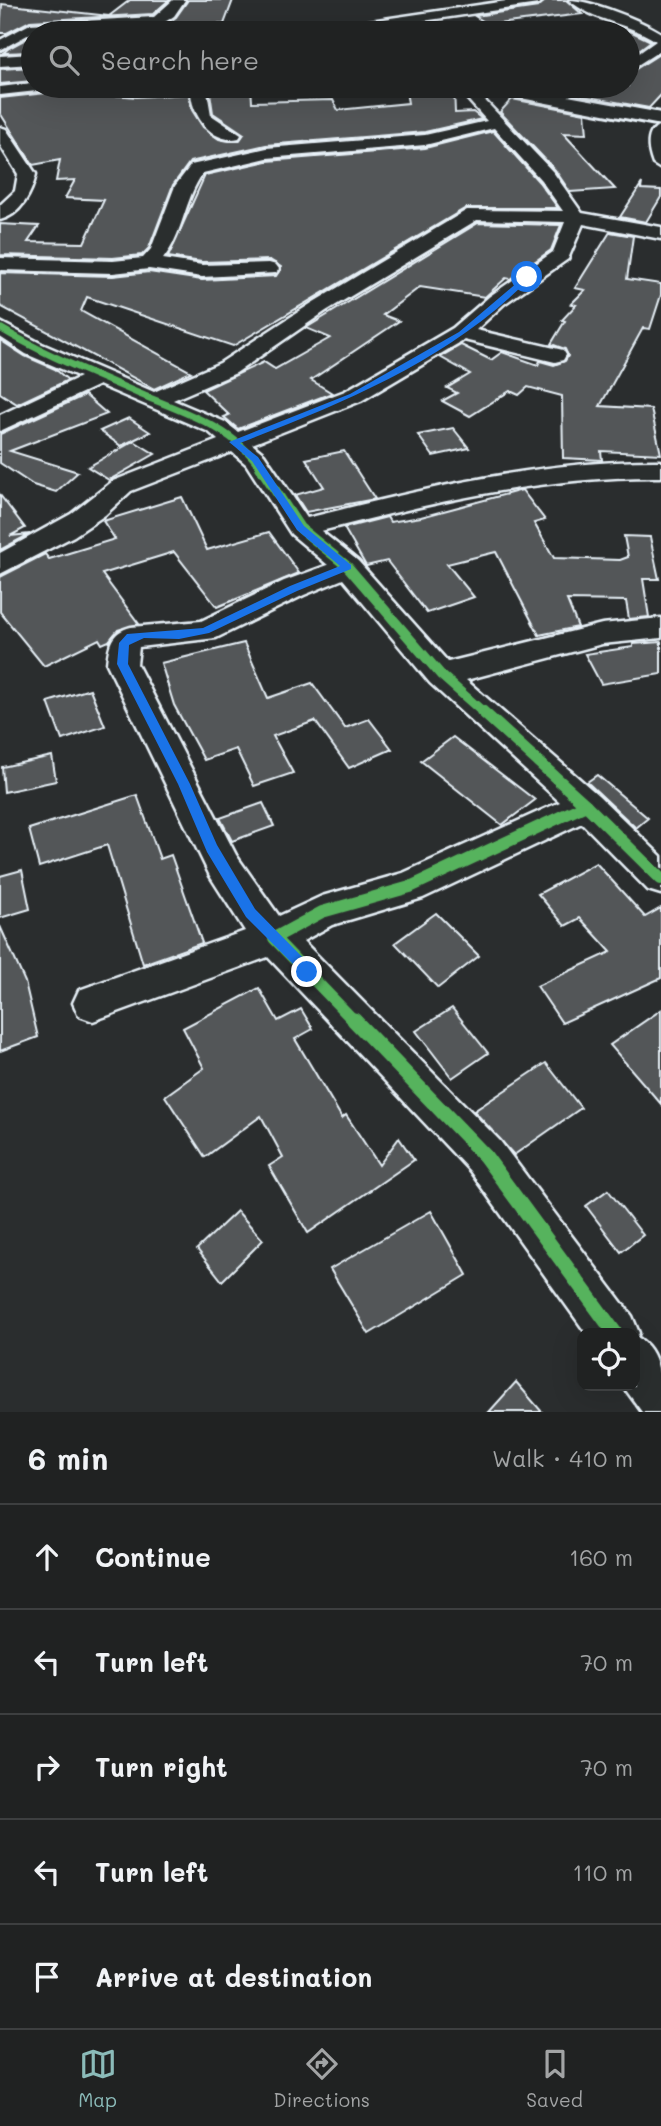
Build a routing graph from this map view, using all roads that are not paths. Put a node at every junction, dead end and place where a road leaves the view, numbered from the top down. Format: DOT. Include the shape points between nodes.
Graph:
graph roads {
  1 [pos="179,0"];
  2 [pos="538,0"];
  3 [pos="575,0"];
  4 [pos="157,21"];
  5 [pos="413,21"];
  6 [pos="626,21"];
  7 [pos="660,21"];
  8 [pos="640,23"];
  9 [pos="640,28"];
  10 [pos="21,33"];
  11 [pos="661,39"];
  12 [pos="661,44"];
  13 [pos="0,46"];
  14 [pos="640,59"];
  15 [pos="21,60"];
  16 [pos="0,61"];
  17 [pos="21,89"];
  18 [pos="0,91"];
  19 [pos="199,98"];
  20 [pos="474,98"];
  21 [pos="554,98"];
  22 [pos="661,120"];
  23 [pos="496,123"];
  24 [pos="661,130"];
  25 [pos="0,132"];
  26 [pos="233,135"];
  27 [pos="661,164"];
  28 [pos="0,215"];
  29 [pos="576,217"];
  30 [pos="661,233"];
  31 [pos="149,263"];
  32 [pos="0,264"];
  33 [pos="269,269"];
  34 [pos="0,328"];
  35 [pos="461,333"];
  36 [pos="555,355"];
  37 [pos="100,376"];
  38 [pos="156,399"];
  39 [pos="0,424"];
  40 [pos="233,442"];
  41 [pos="661,468"];
  42 [pos="300,528"];
  43 [pos="0,565"];
  44 [pos="348,567"];
  45 [pos="661,628"];
  46 [pos="441,675"];
  47 [pos="586,805"];
  48 [pos="661,879"];
  49 [pos="274,938"];
  50 [pos="93,1003"];
  51 [pos="611,1328"];
  52 [pos="640,1368"];
  53 [pos="661,1396"];
  1 -- 4 [label="street"];
  2 -- 5 [label="street"];
  3 -- 6 [label="street"];
  7 -- 8 [label="street"];
  9 -- 11 [label="street"];
  10 -- 13 [label="street"];
  12 -- 14 [label="street"];
  15 -- 16 [label="street"];
  17 -- 18 [label="street"];
  19 -- 26 [label="street" via="202,117"];
  20 -- 23 [label="street"];
  21 -- 22 [label="street"];
  23 -- 29 [label="street" via="547,176"];
  23 -- 31 [label="street" via="425,140 267,153 197,169 184,186 160,250"];
  24 -- 27 [label="street" via="655,147"];
  25 -- 28 [label="street" via="27,174 23,194"];
  29 -- 30 [label="street"];
  29 -- 35 [label="street" via="561,255 497,300"];
  29 -- 38 [label="street" via="466,217 228,368"];
  31 -- 32 [label="street" via="113,267"];
  31 -- 33 [label="street" via="202,271"];
  34 -- 37 [label="street" via="34,349"];
  35 -- 36 [label="street"];
  35 -- 40 [label="street" via="353,396"];
  37 -- 38 [label="street"];
  37 -- 39 [label="street"];
  38 -- 40 [label="street" via="217,427"];
  40 -- 42 [label="street" via="255,459"];
  40 -- 43 [label="street" via="122,486 54,535"];
  41 -- 42 [label="street" via="587,468 541,474"];
  42 -- 44 [label="street"];
  44 -- 46 [label="street"];
  44 -- 49 [label="street" via="206,631 144,634 131,636 124,643 122,664 184,784 211,848 251,913"];
  45 -- 46 [label="street" via="601,634"];
  46 -- 47 [label="street"];
  47 -- 48 [label="street"];
  47 -- 49 [label="street" via="410,887 322,912"];
  49 -- 50 [label="street"];
  49 -- 51 [label="street" via="485,1156"];
  52 -- 53 [label="street"];
}
